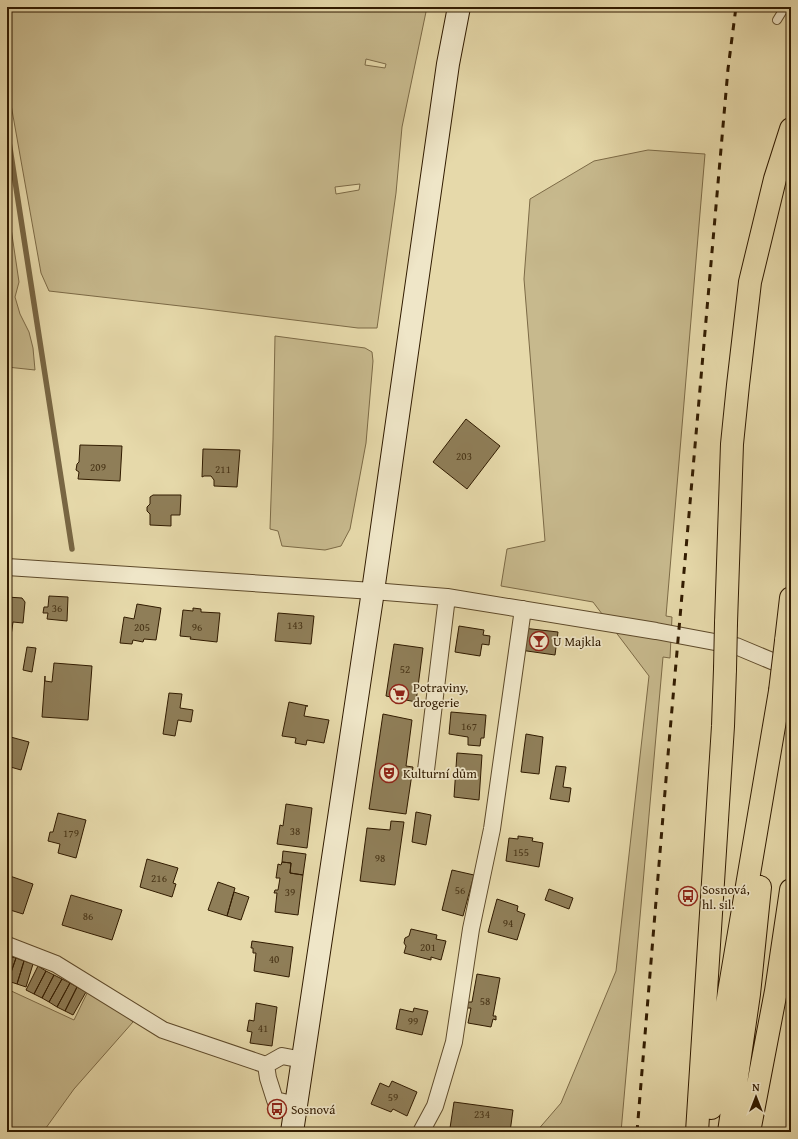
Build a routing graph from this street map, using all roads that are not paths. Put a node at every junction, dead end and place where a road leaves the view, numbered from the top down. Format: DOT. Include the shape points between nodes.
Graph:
graph roads {
  1 [pos="459,7"];
  2 [pos="785,7"];
  3 [pos="777,20"];
  4 [pos="791,129"];
  5 [pos="7,567"];
  6 [pos="373,591"];
  7 [pos="446,597"];
  8 [pos="791,598"];
  9 [pos="523,609"];
  10 [pos="791,669"];
  11 [pos="780,691"];
  12 [pos="426,770"];
  13 [pos="791,890"];
  14 [pos="7,945"];
  15 [pos="303,1060"];
  16 [pos="266,1065"];
  17 [pos="296,1105"];
  18 [pos="292,1132"];
  19 [pos="421,1132"];
  20 [pos="697,1132"];
  21 [pos="708,1132"];
  22 [pos="730,1132"];
  23 [pos="749,1132"];
  1 -- 6 [label="street" via="448,64"];
  2 -- 3 [label="lane"];
  4 -- 20 [label="main road, bridge" via="775,179 750,282 732,444 722,734"];
  5 -- 6 [label="street"];
  6 -- 7 [label="street"];
  6 -- 15 [label="street"];
  7 -- 9 [label="street"];
  7 -- 12 [label="street"];
  8 -- 11 [label="main road, bridge"];
  9 -- 10 [label="street" via="736,646"];
  9 -- 19 [label="street" via="492,829 471,929 454,1042 435,1106"];
  11 -- 21 [label="main road"];
  11 -- 22 [label="main road" via="749,994"];
  13 -- 23 [label="main road" via="776,991"];
  14 -- 16 [label="street" via="56,964 163,1030"];
  15 -- 16 [label="street" via="282,1056"];
  15 -- 17 [label="street"];
  16 -- 17 [label="street" via="275,1100"];
  17 -- 18 [label="street"];
}
